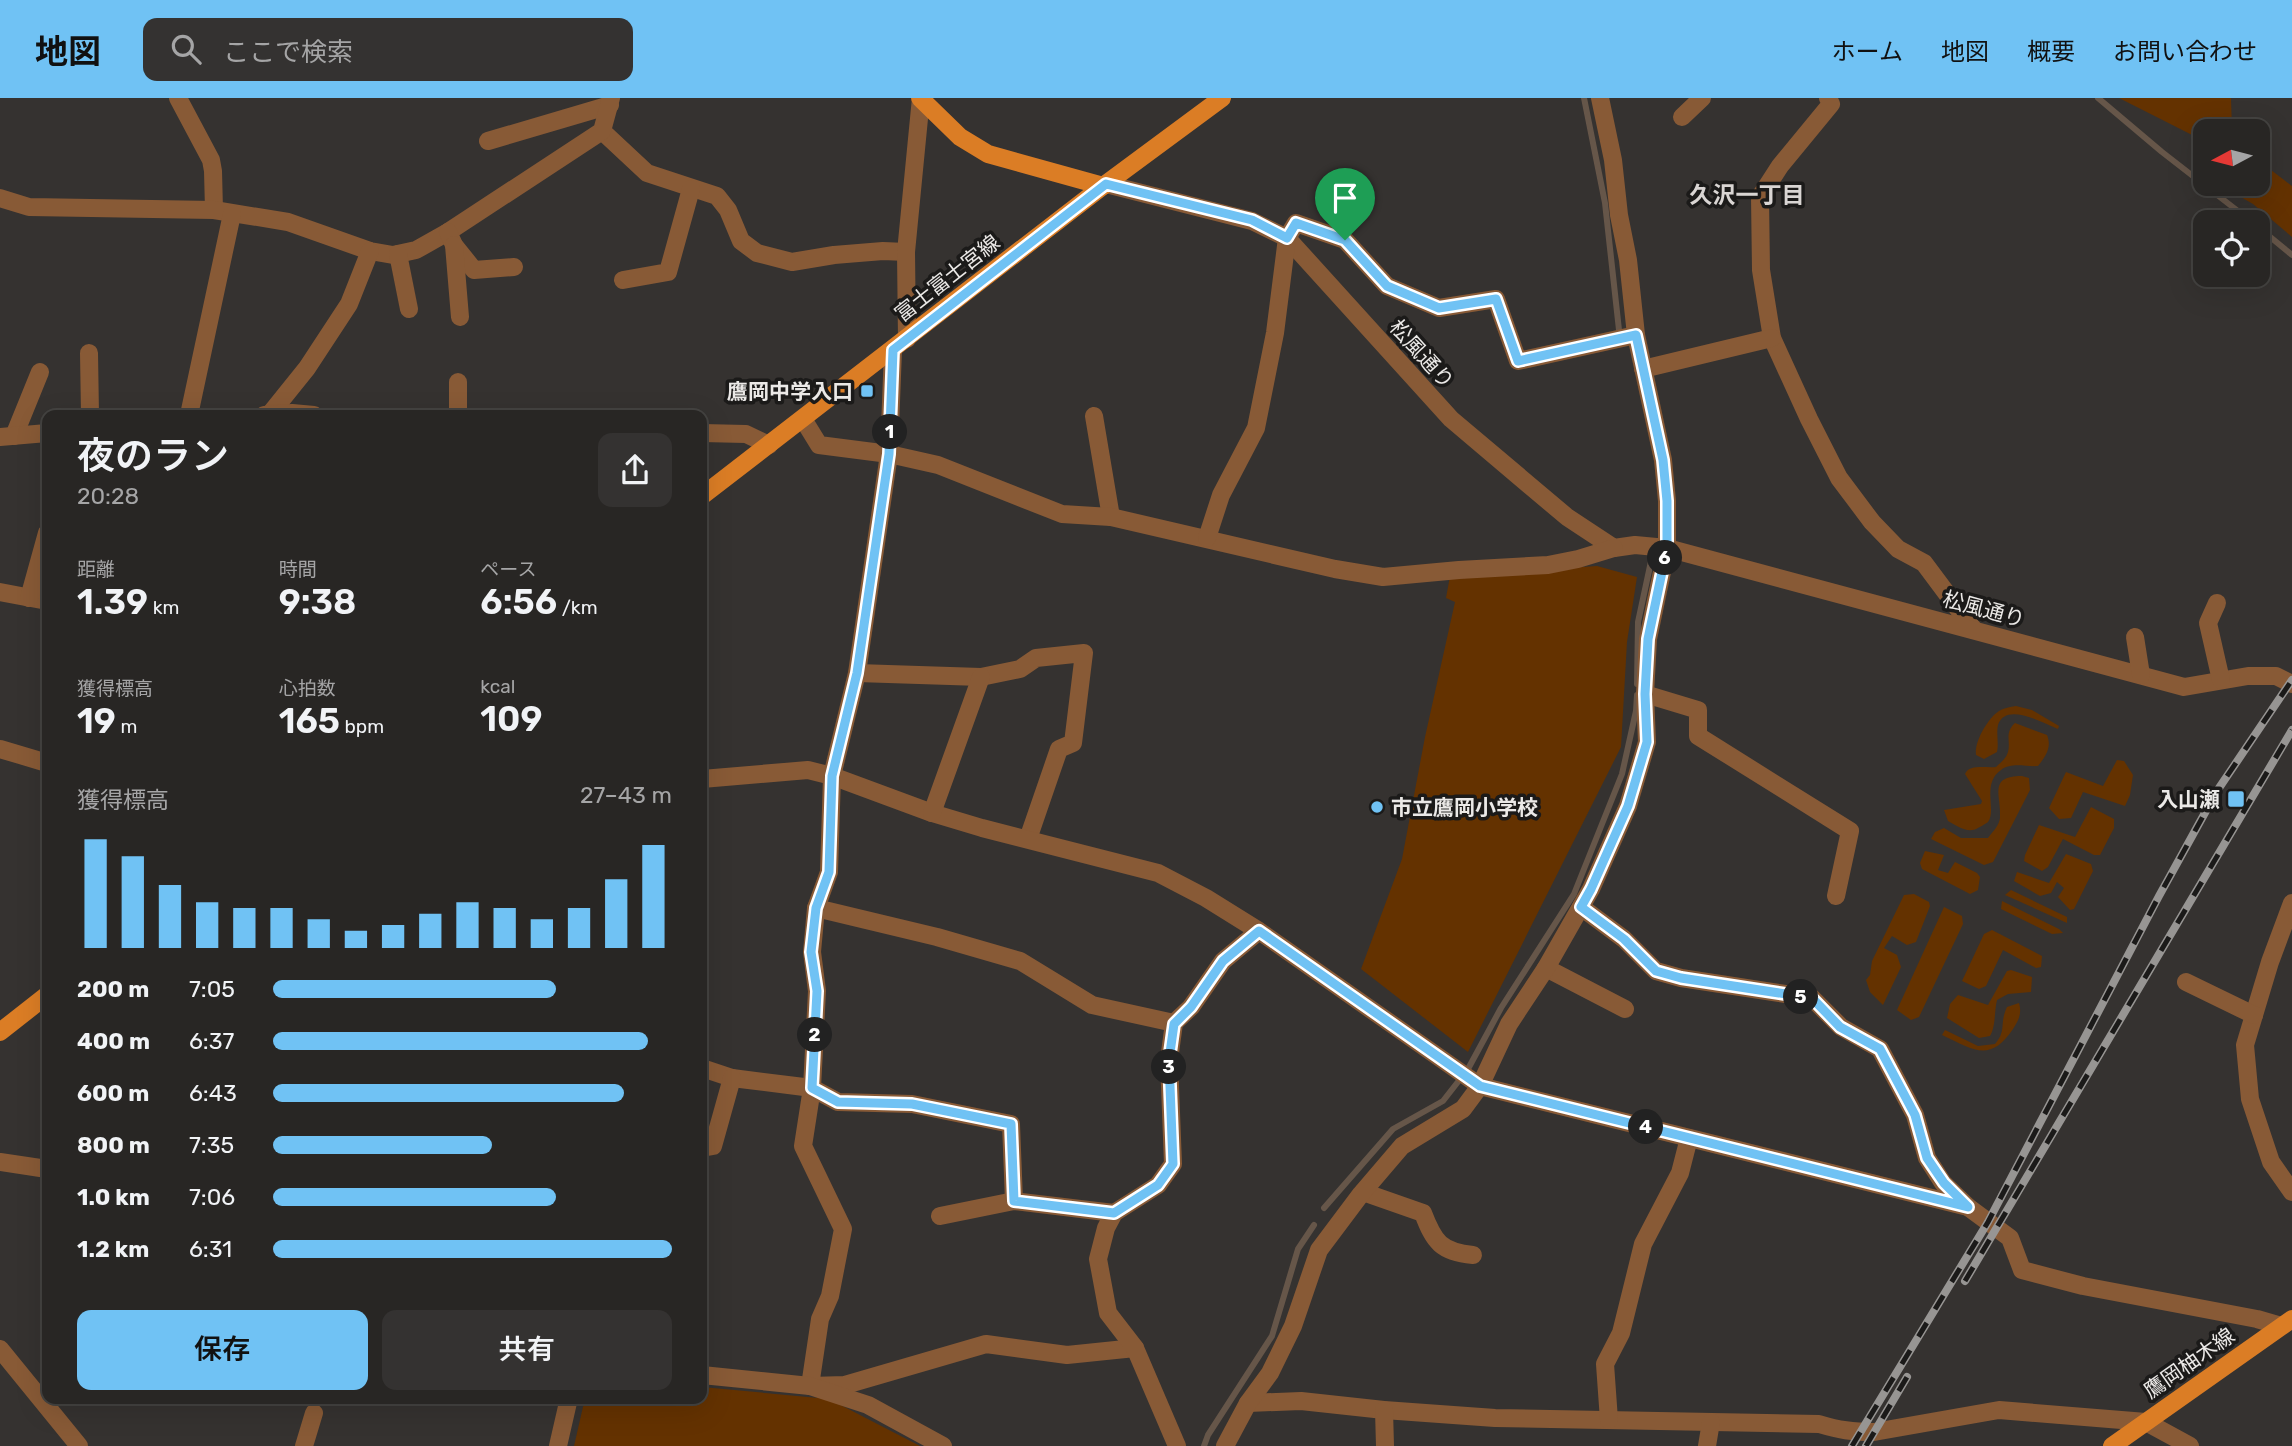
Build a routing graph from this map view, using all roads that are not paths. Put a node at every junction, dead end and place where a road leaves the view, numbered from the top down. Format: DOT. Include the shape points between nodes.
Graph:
graph roads {
  1 [pos="178,98"];
  2 [pos="920,98"];
  3 [pos="1222,98"];
  4 [pos="1600,98"];
  5 [pos="1702,98"];
  6 [pos="1833,100"];
  7 [pos="610,102"];
  8 [pos="1682,117"];
  9 [pos="602,131"];
  10 [pos="488,141"];
  11 [pos="1104,185"];
  12 [pos="691,189"];
  13 [pos="0,198"];
  14 [pos="223,212"];
  15 [pos="1287,238"];
  16 [pos="451,239"];
  17 [pos="370,251"];
  18 [pos="906,252"];
  19 [pos="398,254"];
  20 [pos="514,267"];
  21 [pos="624,280"];
  22 [pos="409,309"];
  23 [pos="460,317"];
  24 [pos="1636,335"];
  25 [pos="1772,338"];
  26 [pos="900,344"];
  27 [pos="89,353"];
  28 [pos="1643,369"];
  29 [pos="40,372"];
  30 [pos="458,382"];
  31 [pos="90,410"];
  32 [pos="190,410"];
  33 [pos="273,410"];
  34 [pos="458,410"];
  35 [pos="1094,415"];
  36 [pos="803,419"];
  37 [pos="707,433"];
  38 [pos="42,434"];
  39 [pos="7,437"];
  40 [pos="769,445"];
  41 [pos="889,454"];
  42 [pos="707,492"];
  43 [pos="1111,517"];
  44 [pos="1207,538"];
  45 [pos="1614,548"];
  46 [pos="1664,548"];
  47 [pos="42,551"];
  48 [pos="0,592"];
  49 [pos="29,598"];
  50 [pos="42,600"];
  51 [pos="2217,603"];
  52 [pos="1974,631"];
  53 [pos="2135,637"];
  54 [pos="857,673"];
  55 [pos="2141,675"];
  56 [pos="981,677"];
  57 [pos="2221,680"];
  58 [pos="2291,684"];
  59 [pos="1645,694"];
  60 [pos="0,749"];
  61 [pos="42,762"];
  62 [pos="832,776"];
  63 [pos="707,779"];
  64 [pos="932,813"];
  65 [pos="1028,839"];
  66 [pos="1836,896"];
  67 [pos="2292,903"];
  68 [pos="1581,907"];
  69 [pos="816,908"];
  70 [pos="1259,931"];
  71 [pos="1546,968"];
  72 [pos="2186,982"];
  73 [pos="42,999"];
  74 [pos="1625,1009"];
  75 [pos="2254,1015"];
  76 [pos="1174,1024"];
  77 [pos="0,1032"];
  78 [pos="707,1070"];
  79 [pos="732,1078"];
  80 [pos="1477,1084"];
  81 [pos="812,1088"];
  82 [pos="1689,1138"];
  83 [pos="707,1147"];
  84 [pos="0,1162"];
  85 [pos="42,1168"];
  86 [pos="1363,1192"];
  87 [pos="2292,1192"];
  88 [pos="1014,1201"];
  89 [pos="1968,1207"];
  90 [pos="1114,1213"];
  91 [pos="940,1216"];
  92 [pos="1473,1255"];
  93 [pos="2287,1322"];
  94 [pos="1135,1348"];
  95 [pos="0,1349"];
  96 [pos="707,1376"];
  97 [pos="810,1386"];
  98 [pos="42,1401"];
  99 [pos="45,1404"];
  100 [pos="568,1404"];
  101 [pos="1248,1404"];
  102 [pos="1384,1410"];
  103 [pos="314,1413"];
  104 [pos="1609,1420"];
  105 [pos="1711,1422"];
  106 [pos="2146,1422"];
  107 [pos="79,1446"];
  108 [pos="304,1446"];
  109 [pos="558,1446"];
  110 [pos="943,1446"];
  111 [pos="1177,1446"];
  112 [pos="1225,1446"];
  113 [pos="1385,1446"];
  114 [pos="1707,1446"];
  115 [pos="2112,1446"];
  116 [pos="2190,1446"];
  1 -- 14 [label="street" via="211,160"];
  2 -- 11 [label="main road, 松風通り" via="960,137 988,154"];
  2 -- 18 [label="street"];
  3 -- 11 [label="main road, 富士富士宮線"];
  4 -- 24 [label="street" via="1613,160"];
  5 -- 8 [label="street"];
  6 -- 25 [label="street" via="1760,197 1761,270"];
  7 -- 9 [label="street"];
  7 -- 10 [label="street"];
  9 -- 12 [label="street" via="646,173"];
  9 -- 16 [label="street"];
  11 -- 15 [label="street, 松風通り" via="1252,220"];
  11 -- 26 [label="main road, 富士富士宮線"];
  12 -- 18 [label="street" via="717,197 741,241 757,253 792,262"];
  12 -- 21 [label="street" via="667,272"];
  13 -- 14 [label="street" via="29,207"];
  14 -- 17 [label="street" via="288,222"];
  14 -- 32 [label="street"];
  15 -- 24 [label="street" via="1296,223 1345,240 1387,286 1439,308 1496,299 1518,361"];
  15 -- 44 [label="street" via="1256,428 1221,495"];
  15 -- 45 [label="street, 松風通り" via="1451,419 1567,517"];
  16 -- 19 [label="street"];
  16 -- 20 [label="street" via="474,270"];
  16 -- 23 [label="street"];
  17 -- 19 [label="street"];
  17 -- 33 [label="street" via="349,304"];
  18 -- 26 [label="street"];
  19 -- 22 [label="street"];
  24 -- 28 [label="street"];
  25 -- 28 [label="street"];
  25 -- 52 [label="street" via="1839,478 1898,549 1924,563"];
  26 -- 36 [label="main road, 富士富士宮線"];
  26 -- 41 [label="street"];
  27 -- 31 [label="street"];
  28 -- 46 [label="street" via="1663,460 1667,501"];
  29 -- 39 [label="street"];
  30 -- 34 [label="street"];
  35 -- 43 [label="street"];
  36 -- 40 [label="main road, 富士富士宮線"];
  36 -- 41 [label="street" via="818,444"];
  37 -- 40 [label="street" via="746,434"];
  38 -- 39 [label="street"];
  40 -- 42 [label="main road, 富士富士宮線"];
  41 -- 43 [label="street" via="938,465 1062,514"];
  41 -- 54 [label="street"];
  43 -- 44 [label="street"];
  44 -- 45 [label="street" via="1383,578 1548,565"];
  45 -- 46 [label="street, 松風通り"];
  46 -- 52 [label="street, 松風通り"];
  46 -- 59 [label="street" via="1648,639"];
  47 -- 49 [label="street"];
  48 -- 49 [label="street"];
  49 -- 50 [label="street"];
  51 -- 57 [label="street" via="2208,622"];
  52 -- 55 [label="street, 松風通り"];
  53 -- 55 [label="street"];
  54 -- 56 [label="street"];
  54 -- 62 [label="street"];
  55 -- 57 [label="street, 松風通り" via="2184,687"];
  56 -- 64 [label="street"];
  56 -- 65 [label="street" via="1020,669 1036,658 1084,653 1073,743 1059,749"];
  57 -- 58 [label="street, 松風通り" via="2276,676"];
  59 -- 66 [label="street" via="1698,710 1698,736 1850,831"];
  59 -- 68 [label="street" via="1647,742 1628,806"];
  60 -- 61 [label="street"];
  62 -- 63 [label="street" via="808,770"];
  62 -- 64 [label="street"];
  62 -- 69 [label="street" via="829,872"];
  64 -- 65 [label="street"];
  65 -- 70 [label="street" via="1158,873"];
  67 -- 75 [label="street"];
  68 -- 71 [label="street"];
  68 -- 89 [label="street" via="1624,939 1656,971 1812,998 1840,1027 1880,1049 1915,1115 1927,1158"];
  69 -- 76 [label="street" via="1020,961 1092,1005"];
  69 -- 81 [label="street" via="811,952 817,991"];
  70 -- 76 [label="street" via="1223,961"];
  70 -- 80 [label="street"];
  71 -- 74 [label="street"];
  71 -- 80 [label="street"];
  72 -- 75 [label="street"];
  73 -- 77 [label="main road"];
  75 -- 87 [label="street" via="2245,1045 2250,1099 2271,1162"];
  76 -- 90 [label="street" via="1169,1060 1173,1164 1158,1185"];
  78 -- 79 [label="street"];
  79 -- 81 [label="street"];
  79 -- 83 [label="street" via="713,1146"];
  80 -- 82 [label="street"];
  80 -- 86 [label="street" via="1463,1109 1402,1146"];
  81 -- 88 [label="street" via="838,1102 912,1104 1011,1124"];
  81 -- 97 [label="street" via="803,1146 843,1228 830,1296 820,1319"];
  82 -- 89 [label="street"];
  82 -- 104 [label="street" via="1679,1174 1643,1244 1621,1333 1605,1364"];
  84 -- 85 [label="street"];
  86 -- 92 [label="street" via="1423,1213 1432,1236 1453,1254"];
  86 -- 101 [label="street" via="1319,1250 1293,1325 1270,1373"];
  88 -- 90 [label="street"];
  88 -- 91 [label="street"];
  89 -- 93 [label="street" via="2010,1238 2022,1270 2083,1286"];
  90 -- 94 [label="street" via="1098,1259 1108,1313"];
  93 -- 106 [label="main road, 鷹岡柚木線"];
  94 -- 97 [label="street" via="1067,1355 986,1344 845,1385"];
  94 -- 111 [label="street"];
  95 -- 98 [label="street"];
  96 -- 97 [label="street"];
  97 -- 110 [label="street" via="868,1405"];
  99 -- 107 [label="street"];
  100 -- 109 [label="street"];
  101 -- 102 [label="street" via="1301,1401"];
  101 -- 112 [label="street"];
  102 -- 104 [label="street"];
  102 -- 113 [label="street"];
  103 -- 108 [label="street"];
  104 -- 105 [label="street"];
  105 -- 106 [label="street" via="1819,1424 1844,1432 1874,1432 1999,1410"];
  105 -- 114 [label="street"];
  106 -- 115 [label="main road, 鷹岡柚木線"];
  106 -- 116 [label="street"];
}
